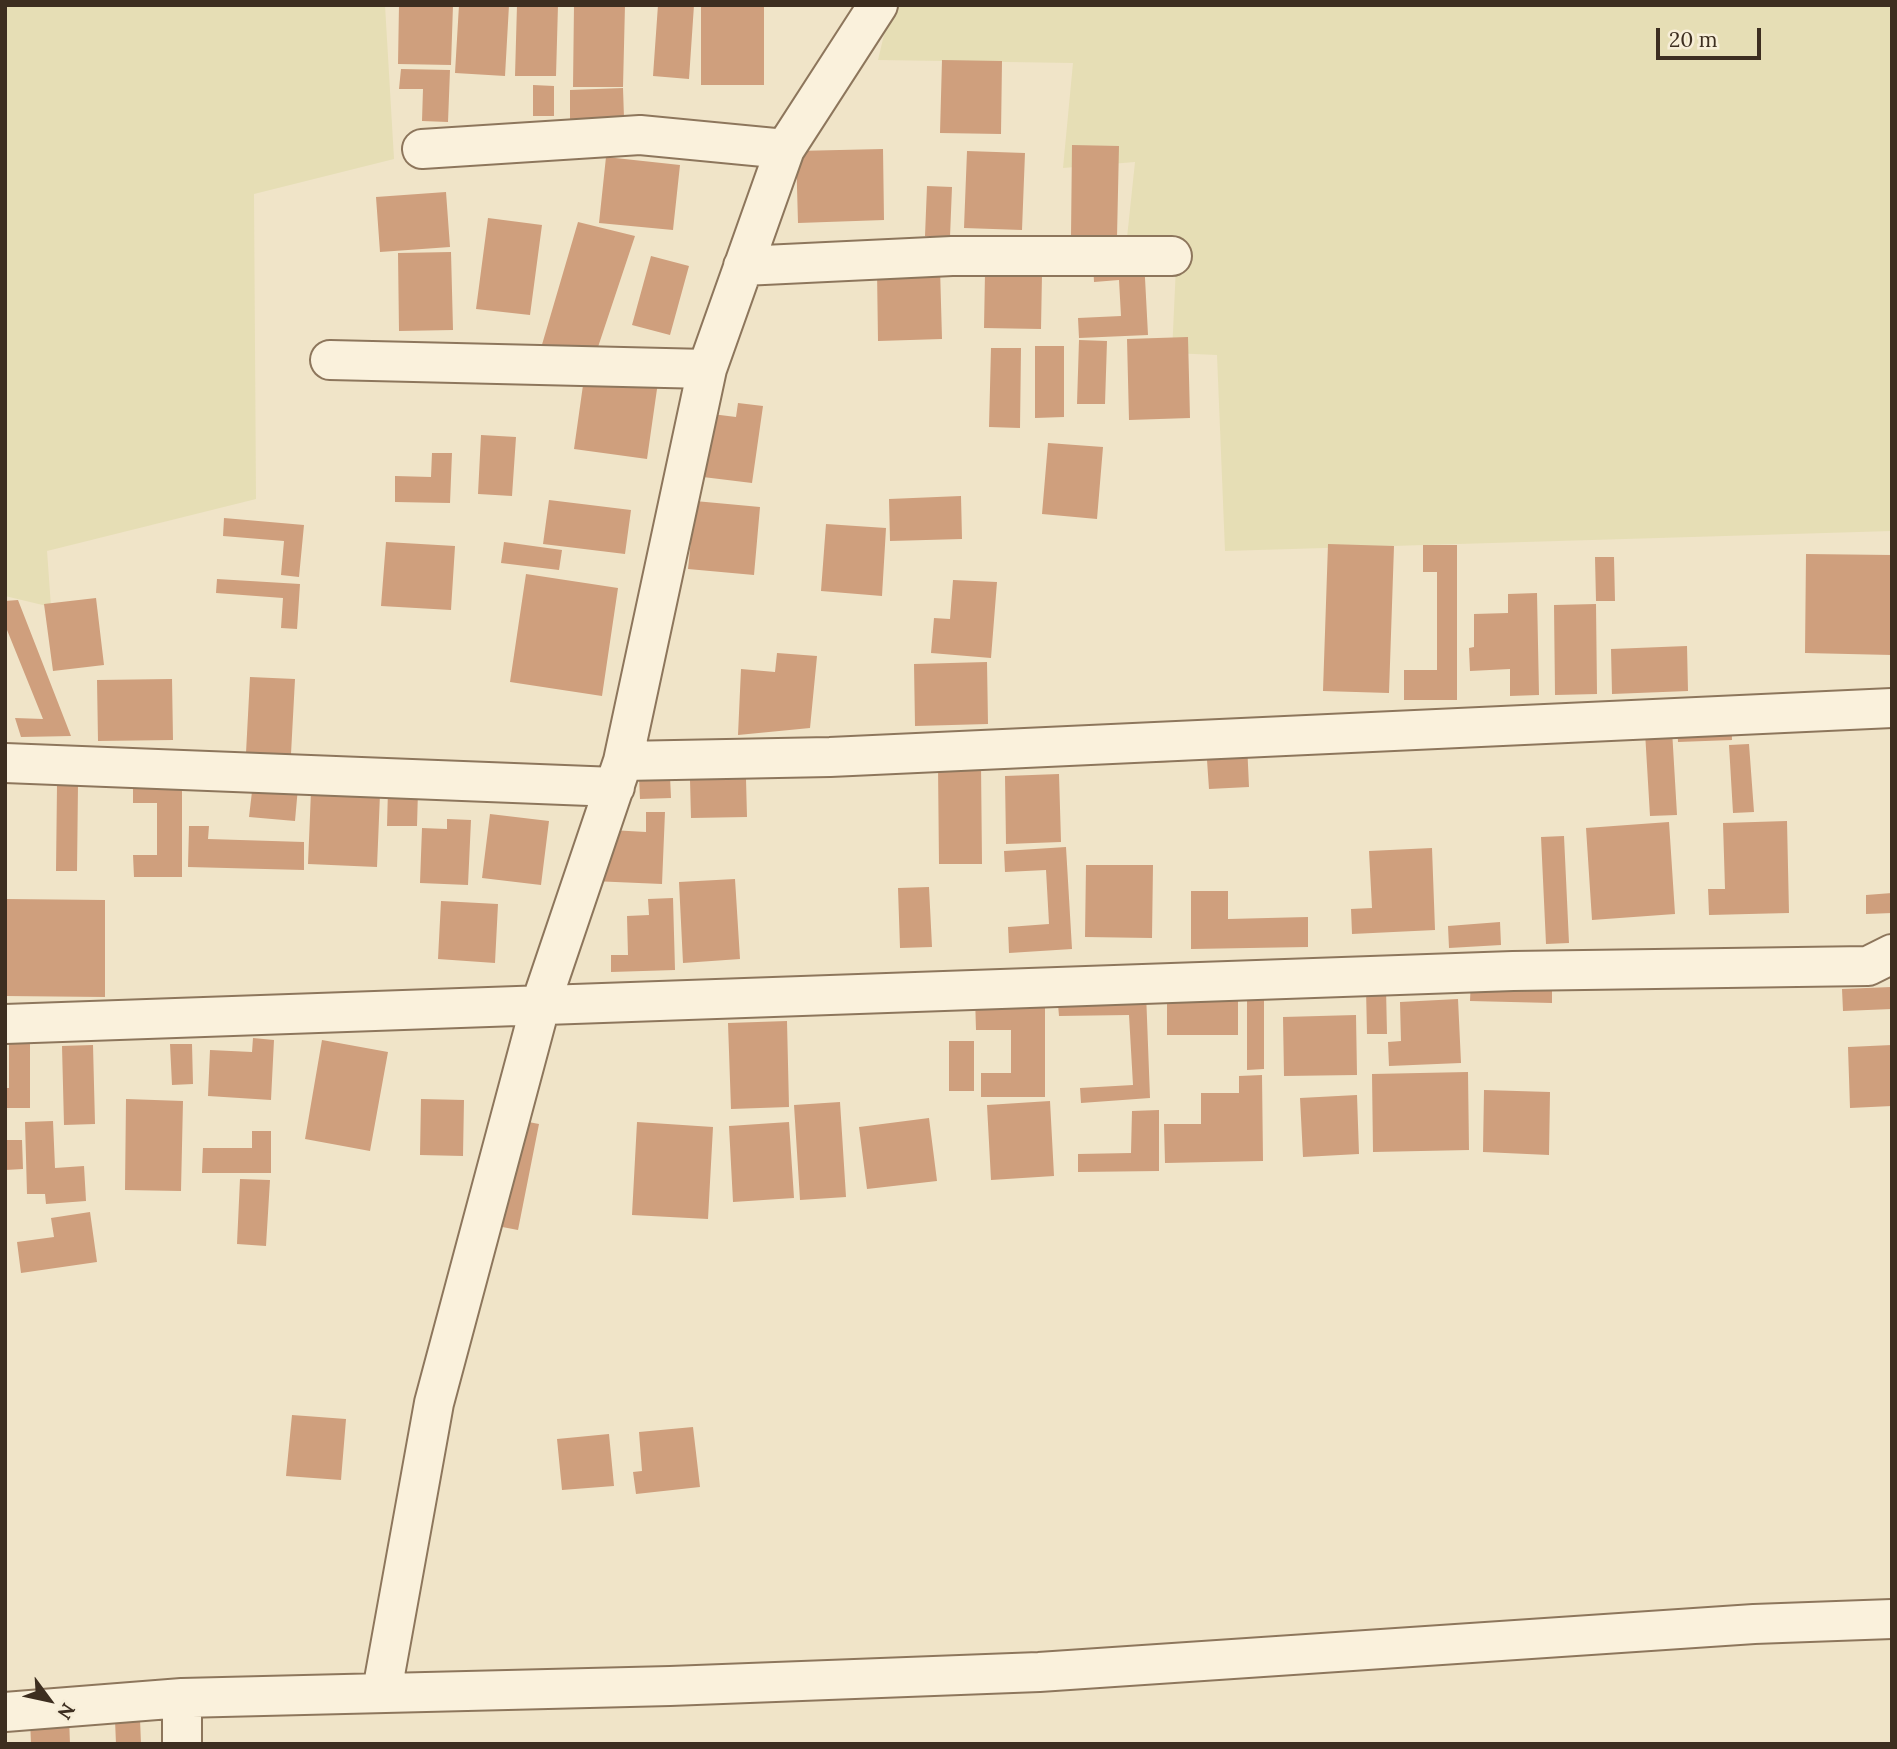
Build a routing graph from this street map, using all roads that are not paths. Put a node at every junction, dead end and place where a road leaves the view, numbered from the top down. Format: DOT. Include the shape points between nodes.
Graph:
graph roads {
  1 [pos="878,5"];
  2 [pos="422,149"];
  3 [pos="785,149"];
  4 [pos="1172,256"];
  5 [pos="743,266"];
  6 [pos="330,360"];
  7 [pos="707,369"];
  8 [pos="1892,708"];
  9 [pos="5,763"];
  10 [pos="619,774"];
  11 [pos="1892,954"];
  12 [pos="541,1003"];
  13 [pos="5,1024"];
  14 [pos="1892,1619"];
  15 [pos="382,1691"];
  16 [pos="182,1698"];
  17 [pos="5,1712"];
  18 [pos="181,1744"];
  1 -- 3 [label="street"];
  2 -- 3 [label="street" via="640,135"];
  3 -- 5 [label="street"];
  4 -- 5 [label="street" via="952,256"];
  5 -- 7 [label="street"];
  6 -- 7 [label="street"];
  7 -- 10 [label="street"];
  8 -- 10 [label="street" via="830,757"];
  9 -- 10 [label="street"];
  10 -- 12 [label="street"];
  11 -- 12 [label="street" via="1868,966 1499,971"];
  12 -- 13 [label="street"];
  12 -- 15 [label="street" via="434,1403"];
  14 -- 15 [label="street" via="1754,1623 1039,1672"];
  15 -- 16 [label="street"];
  16 -- 17 [label="street"];
  16 -- 18 [label="street"];
}
